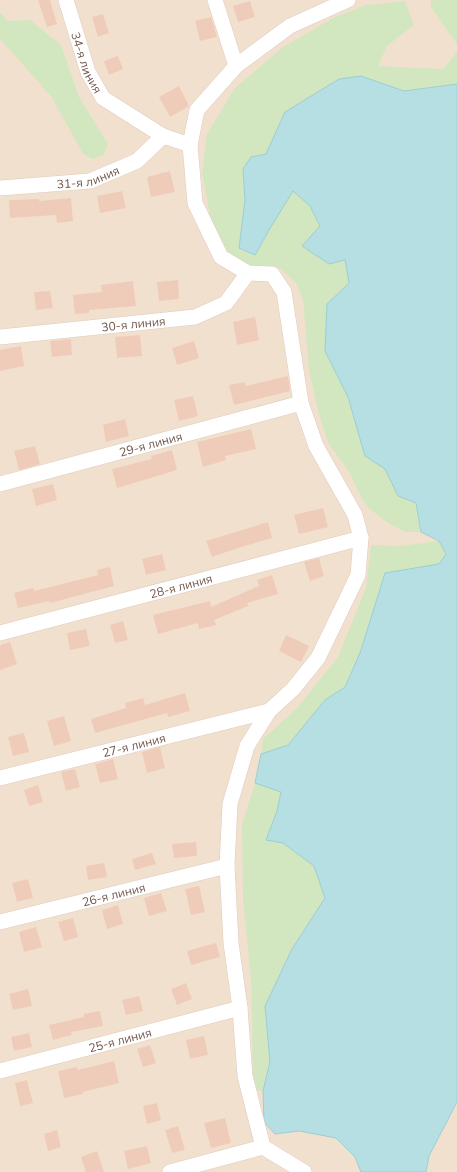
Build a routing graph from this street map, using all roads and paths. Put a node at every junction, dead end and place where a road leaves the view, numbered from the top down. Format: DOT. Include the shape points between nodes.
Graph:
graph roads {
  1 [pos="66,0"];
  2 [pos="215,0"];
  3 [pos="348,0"];
  4 [pos="236,66"];
  5 [pos="163,136"];
  6 [pos="190,145"];
  7 [pos="0,188"];
  8 [pos="248,272"];
  9 [pos="0,337"];
  10 [pos="301,403"];
  11 [pos="0,484"];
  12 [pos="361,538"];
  13 [pos="0,633"];
  14 [pos="268,711"];
  15 [pos="0,778"];
  16 [pos="227,866"];
  17 [pos="0,922"];
  18 [pos="240,1008"];
  19 [pos="0,1071"];
  20 [pos="263,1147"];
  21 [pos="170,1172"];
  22 [pos="304,1172"];
  1 -- 5 [label="street, 34-я линия" via="88,72 103,98"];
  2 -- 4 [label="street"];
  3 -- 4 [label="street" via="290,26"];
  4 -- 6 [label="street" via="197,110"];
  5 -- 6 [label="street, 34-я линия"];
  5 -- 7 [label="street, 31-я линия" via="137,161 90,181"];
  6 -- 8 [label="street" via="195,204 221,257"];
  8 -- 9 [label="street, 30-я линия" via="226,303 195,317"];
  8 -- 10 [label="street" via="272,274 284,292"];
  10 -- 11 [label="street, 29-я линия"];
  10 -- 12 [label="street" via="316,446 355,516"];
  12 -- 13 [label="street, 28-я линия"];
  12 -- 14 [label="street" via="358,575 318,658 293,690"];
  14 -- 15 [label="street, 27-я линия"];
  14 -- 16 [label="street" via="247,746 230,804"];
  16 -- 17 [label="street, 26-я линия"];
  16 -- 18 [label="street" via="232,943"];
  18 -- 19 [label="street, 25-я линия"];
  18 -- 20 [label="street" via="245,1076"];
  20 -- 21 [label="street"];
  20 -- 22 [label="street"];
}
